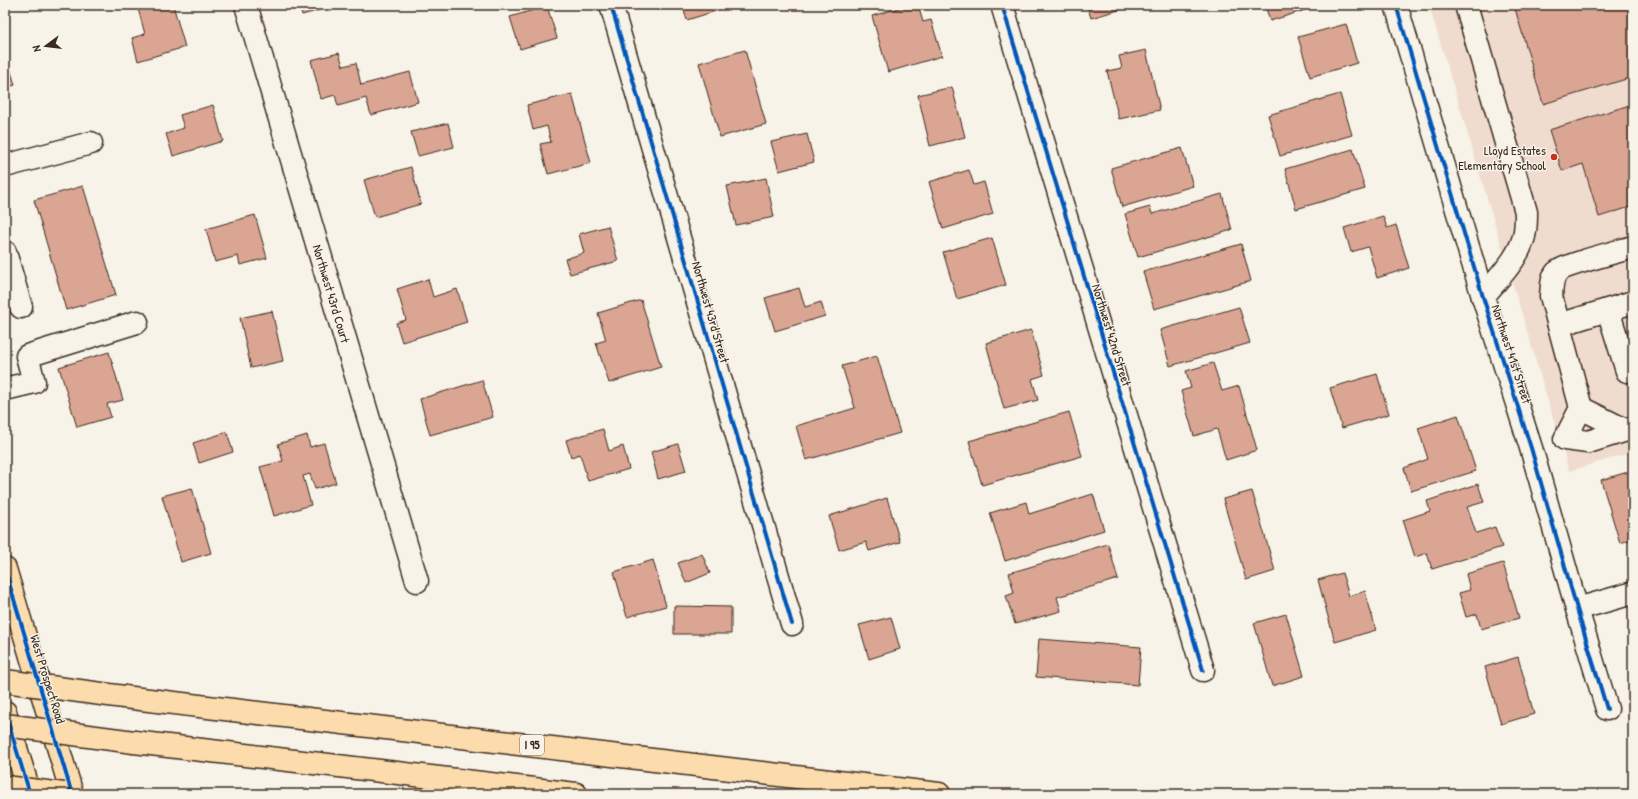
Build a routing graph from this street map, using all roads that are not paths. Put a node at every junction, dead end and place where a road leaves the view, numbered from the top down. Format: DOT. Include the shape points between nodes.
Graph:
graph roads {
  1 [pos="246,5"];
  2 [pos="611,5"];
  3 [pos="1002,5"];
  4 [pos="1396,5"];
  5 [pos="1466,5"];
  6 [pos="91,143"];
  7 [pos="5,166"];
  8 [pos="1633,247"];
  9 [pos="5,252"];
  10 [pos="1483,296"];
  11 [pos="1633,302"];
  12 [pos="21,307"];
  13 [pos="1608,310"];
  14 [pos="137,322"];
  15 [pos="1559,325"];
  16 [pos="1633,369"];
  17 [pos="5,389"];
  18 [pos="1581,408"];
  19 [pos="1629,429"];
  20 [pos="1565,439"];
  21 [pos="1531,448"];
  22 [pos="5,569"];
  23 [pos="417,581"];
  24 [pos="1633,593"];
  25 [pos="1577,609"];
  26 [pos="792,624"];
  27 [pos="1203,670"];
  28 [pos="5,681"];
  29 [pos="1607,709"];
  30 [pos="5,712"];
  31 [pos="5,725"];
  32 [pos="5,787"];
  33 [pos="30,794"];
  34 [pos="64,794"];
  35 [pos="72,794"];
  36 [pos="576,794"];
  37 [pos="939,794"];
  1 -- 23 [label="street, Northwest 43rd Court"];
  2 -- 26 [label="street, Northwest 43rd Street"];
  3 -- 27 [label="street, Northwest 42nd Street"];
  4 -- 10 [label="street, Northwest 41st Street"];
  5 -- 10 [label="street" via="1526,212 1521,246 1513,260"];
  6 -- 7 [label="street"];
  8 -- 15 [label="street" via="1568,266 1557,272 1552,281 1551,296"];
  9 -- 12 [label="street"];
  10 -- 21 [label="street, Northwest 41st Street"];
  11 -- 13 [label="street"];
  13 -- 15 [label="street"];
  13 -- 16 [label="street" via="1627,370"];
  14 -- 17 [label="street" via="27,356 34,382"];
  15 -- 18 [label="street"];
  18 -- 19 [label="street"];
  18 -- 20 [label="street"];
  19 -- 20 [label="street" via="1588,442"];
  20 -- 21 [label="street"];
  21 -- 25 [label="street, Northwest 41st Street"];
  22 -- 35 [label="main road, West Prospect Road"];
  24 -- 25 [label="street"];
  25 -- 29 [label="street, Northwest 41st Street"];
  28 -- 37 [label="main road, I 95, bridge"];
  30 -- 33 [label="main road"];
  31 -- 36 [label="main road, bridge"];
  32 -- 34 [label="main road, bridge"];
}
